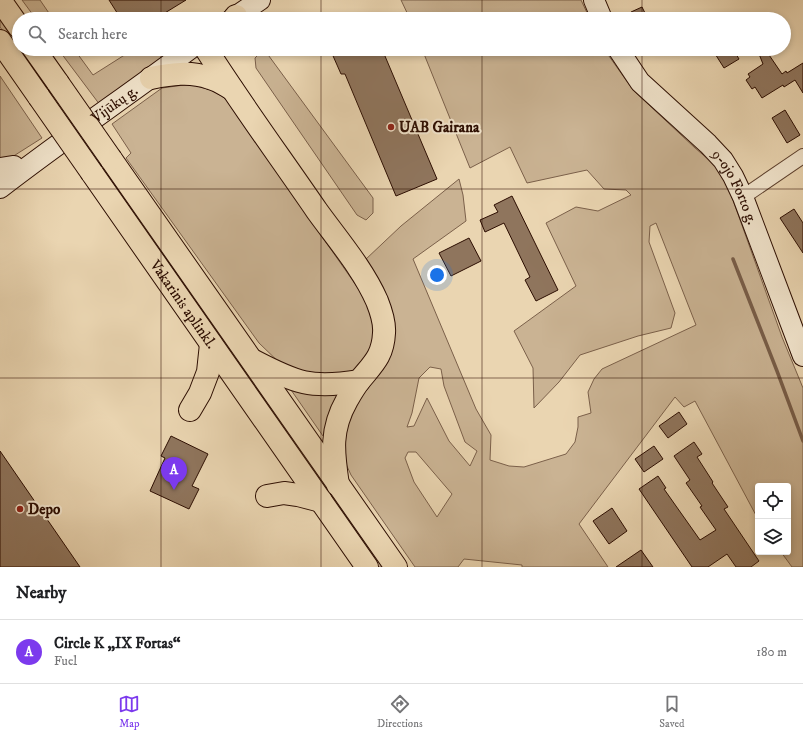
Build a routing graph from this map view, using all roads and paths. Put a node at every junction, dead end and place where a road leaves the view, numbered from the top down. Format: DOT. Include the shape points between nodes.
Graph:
graph roads {
  1 [pos="0,0"];
  2 [pos="260,0"];
  3 [pos="594,0"];
  4 [pos="243,12"];
  5 [pos="599,12"];
  6 [pos="12,17"];
  7 [pos="0,41"];
  8 [pos="39,56"];
  9 [pos="181,56"];
  10 [pos="210,56"];
  11 [pos="221,56"];
  12 [pos="623,56"];
  13 [pos="151,78"];
  14 [pos="227,82"];
  15 [pos="803,156"];
  16 [pos="38,158"];
  17 [pos="4,169"];
  18 [pos="0,188"];
  19 [pos="743,197"];
  20 [pos="211,344"];
  21 [pos="803,356"];
  22 [pos="250,359"];
  23 [pos="359,381"];
  24 [pos="190,410"];
  25 [pos="338,485"];
  26 [pos="267,496"];
  27 [pos="321,501"];
  28 [pos="367,567"];
  29 [pos="396,567"];
  1 -- 6 [label="highway"];
  2 -- 4 [label="street"];
  3 -- 5 [label="street"];
  7 -- 20 [label="highway, Vakarinis aplinkl., bridge"];
  8 -- 22 [label="highway, Vakarinis aplinkl., bridge"];
  9 -- 13 [label="street, Vijūkų g."];
  10 -- 14 [label="highway"];
  11 -- 14 [label="highway"];
  12 -- 19 [label="street, 9-ojo Forto g." via="640,82 723,160"];
  13 -- 14 [label="highway" via="194,74"];
  13 -- 16 [label="street, Vijūkų g."];
  14 -- 23 [label="highway" via="355,263 377,301 383,317 383,344 373,366"];
  15 -- 19 [label="street"];
  16 -- 17 [label="street, Vijūkų g."];
  16 -- 18 [label="street, Vijūkų g."];
  19 -- 21 [label="street, 9-ojo Forto g."];
  20 -- 24 [label="highway" via="208,372"];
  20 -- 27 [label="highway, Vakarinis aplinkl."];
  22 -- 23 [label="highway" via="295,381 308,384 334,385"];
  22 -- 25 [label="highway, Vakarinis aplinkl."];
  23 -- 25 [label="highway" via="342,408 334,434 333,447"];
  25 -- 29 [label="highway, Vakarinis aplinkl."];
  26 -- 27 [label="highway" via="298,494"];
  27 -- 28 [label="highway, Vakarinis aplinkl."];
}
